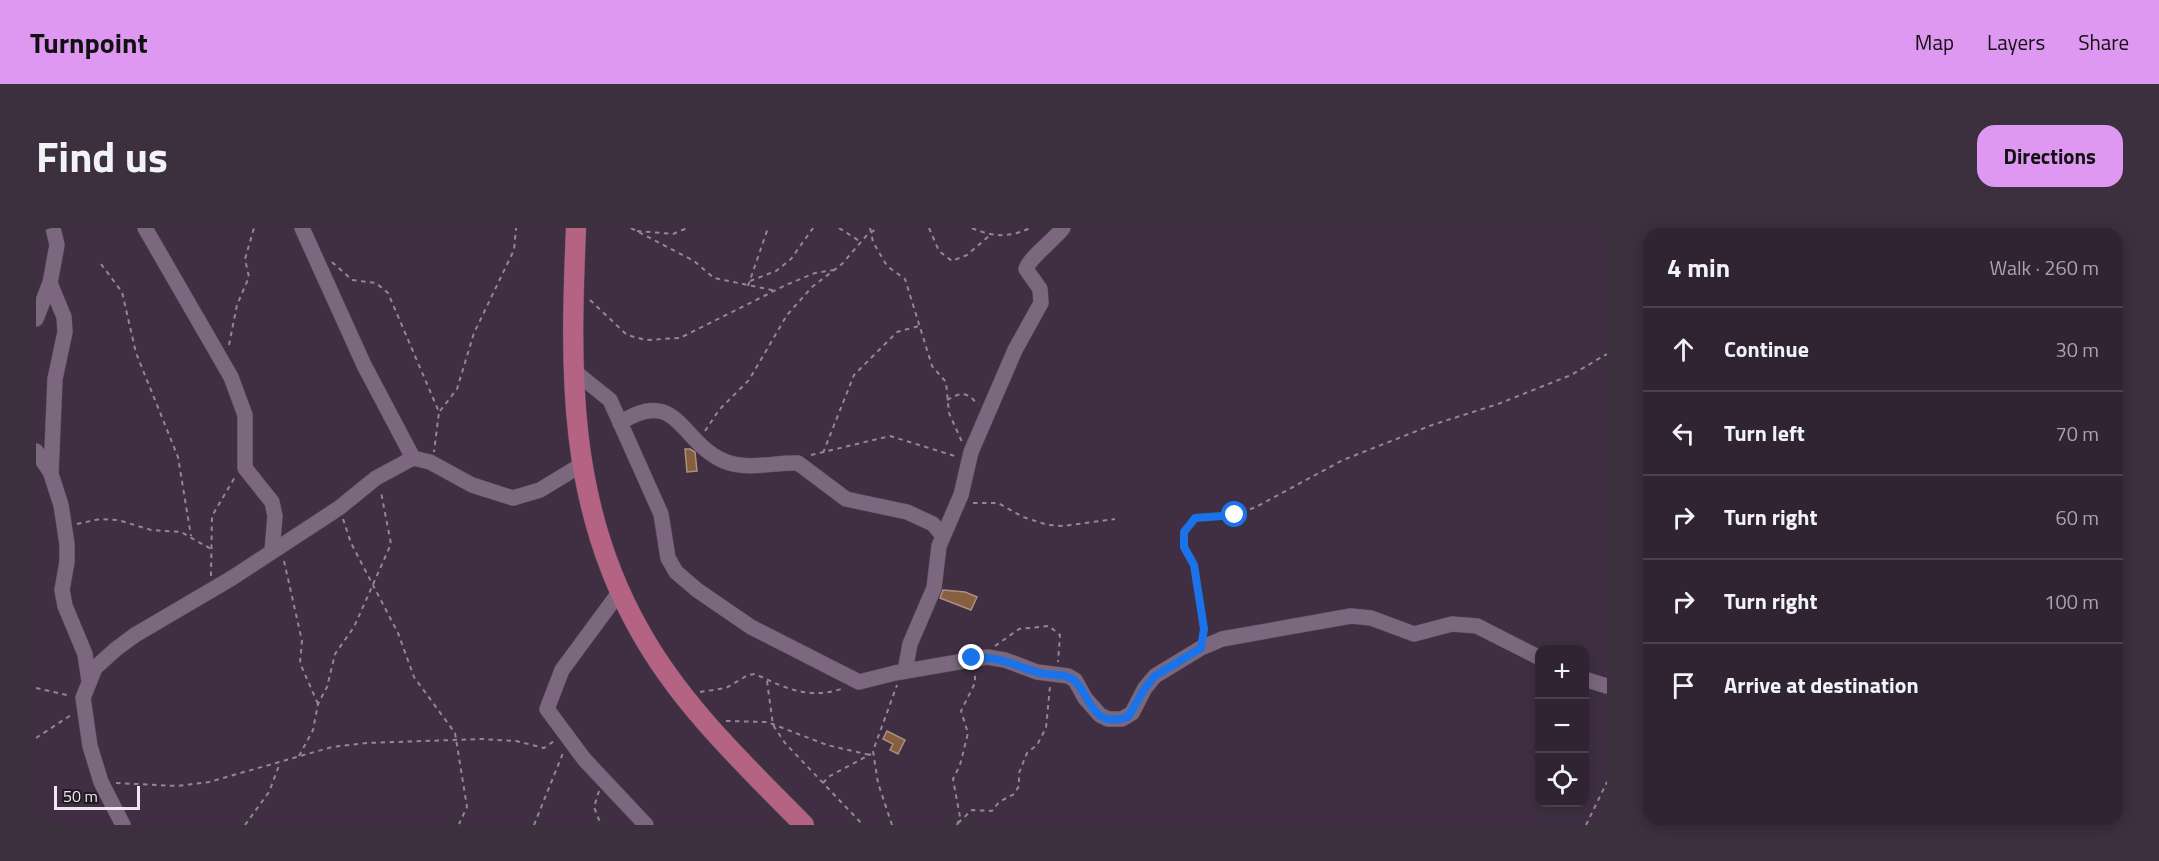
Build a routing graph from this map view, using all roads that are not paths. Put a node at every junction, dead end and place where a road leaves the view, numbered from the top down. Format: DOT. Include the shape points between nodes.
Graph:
graph roads {
  1 [pos="145,228"];
  2 [pos="302,228"];
  3 [pos="576,228"];
  4 [pos="1063,228"];
  5 [pos="56,230"];
  6 [pos="51,283"];
  7 [pos="36,319"];
  8 [pos="574,371"];
  9 [pos="620,423"];
  10 [pos="36,451"];
  11 [pos="413,458"];
  12 [pos="581,465"];
  13 [pos="51,474"];
  14 [pos="943,536"];
  15 [pos="275,549"];
  16 [pos="621,590"];
  17 [pos="1535,656"];
  18 [pos="904,671"];
  19 [pos="89,681"];
  20 [pos="1589,681"];
  21 [pos="1607,686"];
  22 [pos="123,825"];
  23 [pos="646,825"];
  24 [pos="804,825"];
  1 -- 15 [label="street" via="226,365 245,415 243,461 272,502"];
  2 -- 11 [label="street" via="364,365"];
  3 -- 8 [label="main road"];
  4 -- 14 [label="street" via="1026,269 1040,289 1041,303 1015,350 971,452 959,500"];
  5 -- 6 [label="street" via="57,257"];
  6 -- 7 [label="street"];
  6 -- 13 [label="street" via="64,317 65,332 55,380"];
  8 -- 9 [label="street" via="604,392"];
  8 -- 12 [label="main road"];
  9 -- 14 [label="street" via="636,412 667,412 715,456 756,467 798,463 846,499 907,512 933,524"];
  9 -- 18 [label="street" via="661,514 668,558 676,572 751,627 860,682"];
  10 -- 13 [label="street"];
  11 -- 12 [label="street" via="430,462 472,485 513,498 540,490"];
  11 -- 15 [label="street" via="376,478 339,508"];
  12 -- 16 [label="main road" via="605,556"];
  13 -- 19 [label="street" via="65,527 67,562 62,590 85,654"];
  14 -- 18 [label="street" via="934,588 910,644"];
  15 -- 19 [label="street" via="116,649 95,668"];
  16 -- 23 [label="street" via="562,670 547,709 566,736"];
  16 -- 24 [label="main road" via="640,631 682,692"];
  17 -- 18 [label="street" via="1476,626 1452,624 1414,634 1371,618 1351,616 1222,639 1201,648 1155,676 1132,713 1122,719 1100,715 1075,680 1005,660 977,658"];
  19 -- 22 [label="street" via="83,702 90,746 101,782"];
  20 -- 21 [label="street"];
}
